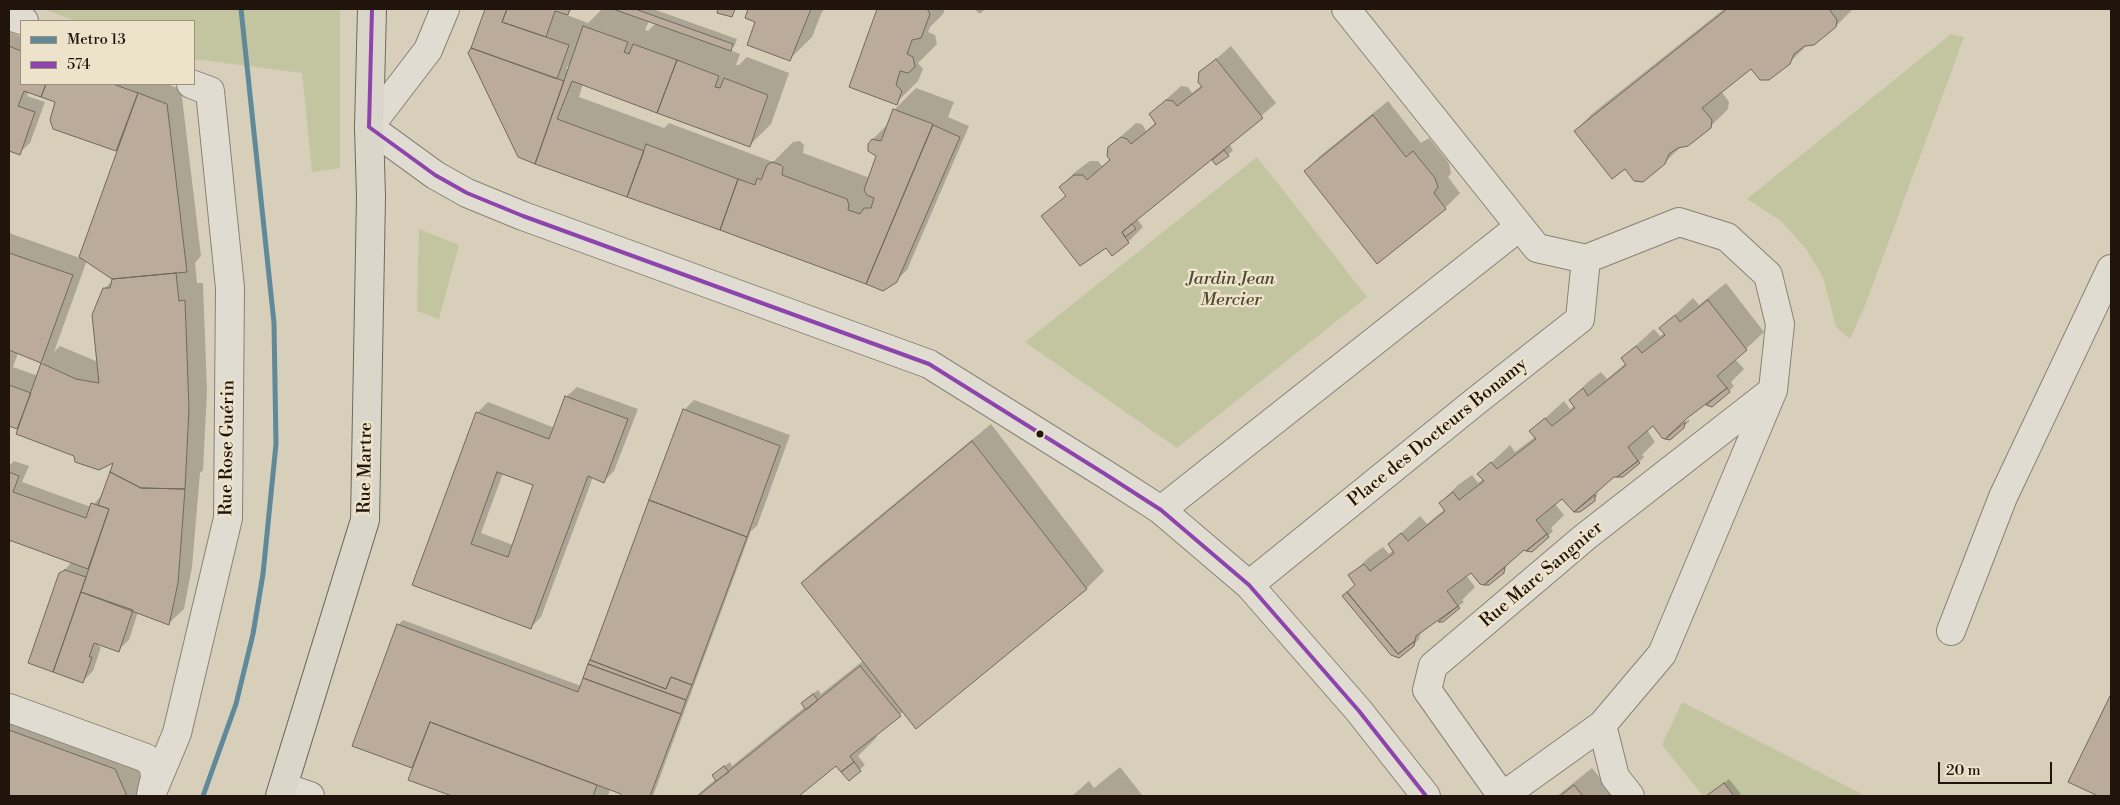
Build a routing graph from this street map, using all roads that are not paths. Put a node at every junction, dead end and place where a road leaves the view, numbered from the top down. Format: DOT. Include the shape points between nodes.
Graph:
graph roads {
  1 [pos="372,9"];
  2 [pos="445,9"];
  3 [pos="1346,9"];
  4 [pos="9,16"];
  5 [pos="21,20"];
  6 [pos="201,87"];
  7 [pos="369,127"];
  8 [pos="1519,227"];
  9 [pos="1586,258"];
  10 [pos="2111,269"];
  11 [pos="1773,390"];
  12 [pos="1161,510"];
  13 [pos="1249,586"];
  14 [pos="1951,631"];
  15 [pos="9,708"];
  16 [pos="1602,725"];
  17 [pos="282,791"];
  18 [pos="150,796"];
  19 [pos="310,796"];
  20 [pos="1426,796"];
  21 [pos="1503,796"];
  22 [pos="1630,796"];
  1 -- 7 [label="main road, Rue Martre"];
  2 -- 7 [label="street" via="428,50"];
  3 -- 8 [label="street"];
  4 -- 5 [label="street"];
  6 -- 18 [label="street, Rue Rose Guérin" via="230,288 228,518 177,733"];
  7 -- 12 [label="street" via="435,175 467,193 929,364"];
  7 -- 17 [label="main road, Rue Martre" via="365,520"];
  8 -- 9 [label="street" via="1537,248"];
  8 -- 12 [label="street"];
  9 -- 11 [label="street" via="1678,222 1727,237 1768,276 1780,324"];
  9 -- 13 [label="street, Place des Docteurs Bonamy" via="1580,319"];
  10 -- 14 [label="street" via="2003,497"];
  11 -- 16 [label="street" via="1662,654"];
  11 -- 21 [label="street, Rue Marc Sangnier" via="1585,537 1433,666 1427,690"];
  12 -- 13 [label="street"];
  13 -- 20 [label="street" via="1359,711"];
  15 -- 18 [label="street" via="146,758 154,767 155,784"];
  16 -- 21 [label="street"];
  16 -- 22 [label="street" via="1615,777"];
  17 -- 19 [label="street"];
}
